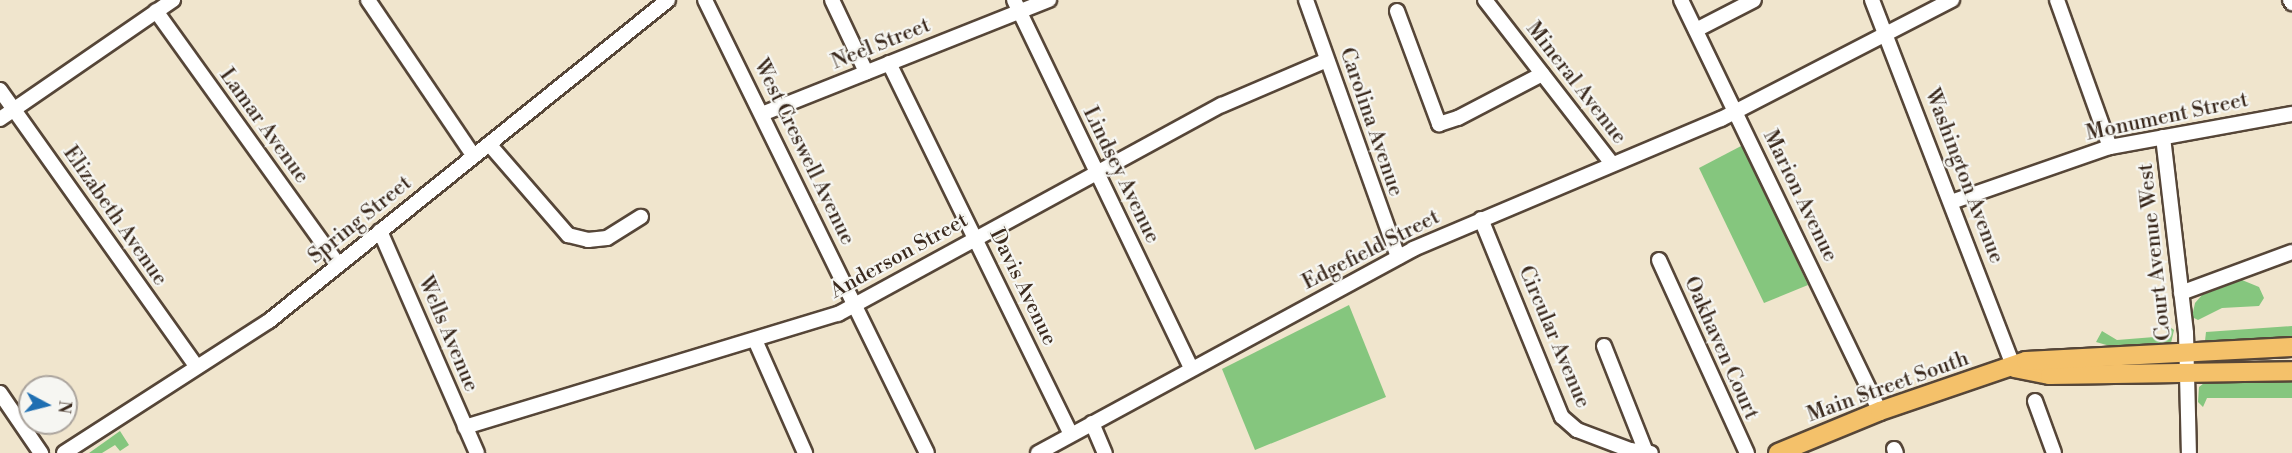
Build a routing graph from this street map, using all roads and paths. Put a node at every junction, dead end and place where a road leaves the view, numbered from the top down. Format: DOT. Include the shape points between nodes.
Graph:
graph roads {
  1 [pos="173,0"];
  2 [pos="368,0"];
  3 [pos="668,0"];
  4 [pos="705,0"];
  5 [pos="832,0"];
  6 [pos="1049,0"];
  7 [pos="1306,0"];
  8 [pos="1485,0"];
  9 [pos="1681,0"];
  10 [pos="1754,0"];
  11 [pos="1872,0"];
  12 [pos="1952,0"];
  13 [pos="2057,0"];
  14 [pos="1016,6"];
  15 [pos="1397,11"];
  16 [pos="156,12"];
  17 [pos="1696,30"];
  18 [pos="1886,34"];
  19 [pos="1327,60"];
  20 [pos="889,63"];
  21 [pos="866,72"];
  22 [pos="1542,74"];
  23 [pos="0,90"];
  24 [pos="14,110"];
  25 [pos="1736,112"];
  26 [pos="762,114"];
  27 [pos="2292,114"];
  28 [pos="0,119"];
  29 [pos="2163,137"];
  30 [pos="489,144"];
  31 [pos="2110,147"];
  32 [pos="473,155"];
  33 [pos="1612,164"];
  34 [pos="1096,172"];
  35 [pos="1951,202"];
  36 [pos="640,217"];
  37 [pos="1481,219"];
  38 [pos="380,231"];
  39 [pos="976,238"];
  40 [pos="2292,252"];
  41 [pos="1398,257"];
  42 [pos="1659,260"];
  43 [pos="338,264"];
  44 [pos="2181,293"];
  45 [pos="855,305"];
  46 [pos="755,340"];
  47 [pos="1604,346"];
  48 [pos="2292,347"];
  49 [pos="2186,363"];
  50 [pos="196,366"];
  51 [pos="1191,368"];
  52 [pos="2014,368"];
  53 [pos="2292,371"];
  54 [pos="0,393"];
  55 [pos="2035,400"];
  56 [pos="1880,411"];
  57 [pos="1092,423"];
  58 [pos="465,427"];
  59 [pos="1071,434"];
  60 [pos="1646,452"];
  61 [pos="41,453"];
  62 [pos="64,453"];
  63 [pos="477,453"];
  64 [pos="805,453"];
  65 [pos="927,453"];
  66 [pos="1038,453"];
  67 [pos="1104,453"];
  68 [pos="1651,453"];
  69 [pos="1747,453"];
  70 [pos="1780,453"];
  71 [pos="2054,453"];
  72 [pos="2189,453"];
  1 -- 16 [label="street"];
  2 -- 32 [label="street"];
  3 -- 30 [label="street, Spring Street"];
  4 -- 26 [label="street, West Creswell Avenue"];
  5 -- 21 [label="street"];
  6 -- 14 [label="street, Neel Street"];
  7 -- 19 [label="street, Carolina Avenue"];
  8 -- 22 [label="street, Mineral Avenue"];
  9 -- 17 [label="street, Marion Avenue"];
  10 -- 17 [label="street"];
  11 -- 18 [label="street, Washington Avenue"];
  12 -- 18 [label="street, Edgefield Street"];
  13 -- 31 [label="street"];
  14 -- 20 [label="street, Neel Street"];
  14 -- 34 [label="street, Lindsey Avenue"];
  15 -- 22 [label="street" via="1438,124 1458,118"];
  16 -- 24 [label="street"];
  16 -- 43 [label="street, Lamar Avenue"];
  17 -- 25 [label="street, Marion Avenue"];
  18 -- 25 [label="street, Edgefield Street"];
  18 -- 35 [label="street, Washington Avenue"];
  19 -- 34 [label="street, Anderson Street" via="1222,105"];
  19 -- 41 [label="street, Carolina Avenue"];
  20 -- 21 [label="street, Neel Street"];
  20 -- 39 [label="street, Davis Avenue"];
  21 -- 26 [label="street, Neel Street"];
  22 -- 33 [label="street, Mineral Avenue"];
  23 -- 24 [label="street, Elizabeth Avenue"];
  24 -- 28 [label="street"];
  24 -- 50 [label="street, Elizabeth Avenue"];
  25 -- 33 [label="street, Edgefield Street"];
  25 -- 56 [label="street, Marion Avenue"];
  26 -- 45 [label="street, West Creswell Avenue"];
  27 -- 29 [label="street, Monument Street"];
  29 -- 31 [label="street, Monument Street"];
  29 -- 44 [label="street, Court Avenue West"];
  30 -- 32 [label="street, Spring Street"];
  30 -- 36 [label="street" via="573,237 608,238"];
  31 -- 35 [label="street, Monument Street"];
  32 -- 38 [label="street, Spring Street"];
  33 -- 37 [label="street, Edgefield Street"];
  34 -- 39 [label="street, Anderson Street"];
  34 -- 51 [label="street, Lindsey Avenue"];
  35 -- 52 [label="street, Washington Avenue"];
  37 -- 41 [label="street, Edgefield Street"];
  37 -- 60 [label="street, Circular Avenue" via="1562,417 1576,430"];
  38 -- 43 [label="street, Spring Street"];
  38 -- 58 [label="street, Wells Avenue"];
  39 -- 45 [label="street, Anderson Street"];
  39 -- 59 [label="street, Davis Avenue"];
  40 -- 44 [label="street"];
  41 -- 51 [label="street, Edgefield Street"];
  42 -- 69 [label="street, Oakhaven Court"];
  43 -- 50 [label="street, Spring Street" via="269,321"];
  44 -- 49 [label="street, Court Avenue West"];
  45 -- 46 [label="street, Anderson Street"];
  45 -- 65 [label="street, West Creswell Avenue"];
  46 -- 58 [label="street, Anderson Street"];
  46 -- 64 [label="street"];
  47 -- 60 [label="street"];
  48 -- 49 [label="main road"];
  49 -- 52 [label="main road, Main Street South" via="2054,357 2026,361"];
  49 -- 53 [label="main road"];
  49 -- 72 [label="street, Court Avenue West"];
  50 -- 62 [label="street, Spring Street"];
  51 -- 57 [label="street, Edgefield Street"];
  52 -- 56 [label="main road, Main Street South"];
  54 -- 61 [label="street"];
  55 -- 71 [label="street"];
  56 -- 70 [label="main road, Main Street South"];
  57 -- 59 [label="street, Edgefield Street"];
  57 -- 67 [label="street"];
  58 -- 63 [label="street, Wells Avenue"];
  59 -- 66 [label="street, Edgefield Street"];
  60 -- 68 [label="street, Circular Avenue"];
}
